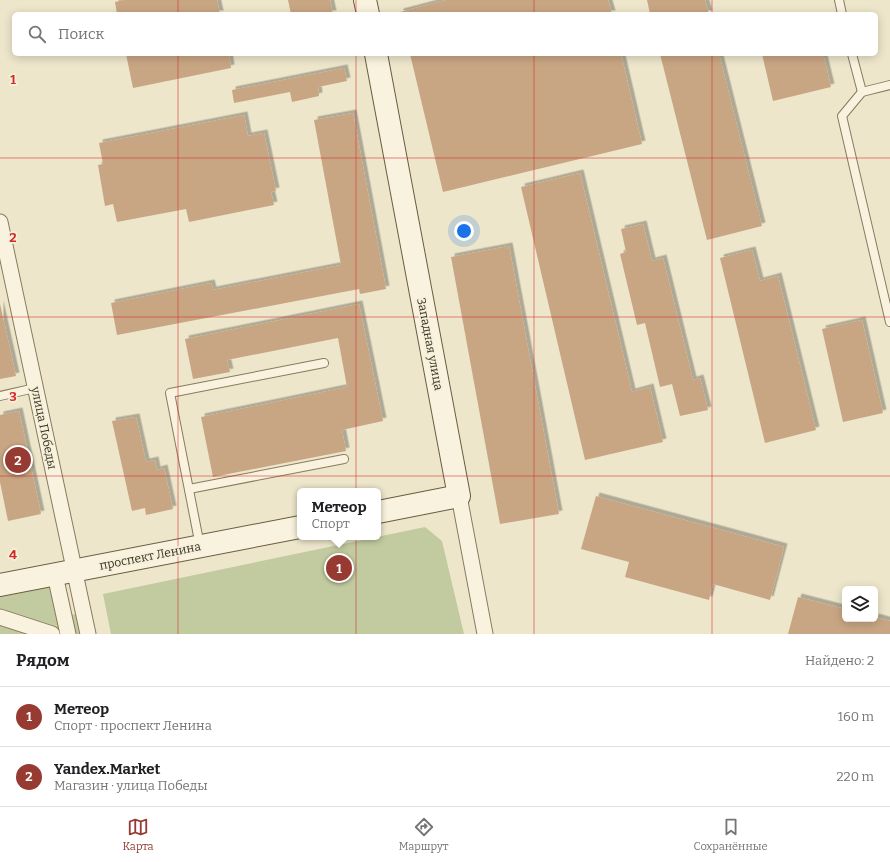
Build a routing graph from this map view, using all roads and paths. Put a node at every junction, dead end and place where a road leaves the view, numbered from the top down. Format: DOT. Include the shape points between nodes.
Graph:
graph roads {
  1 [pos="365,0"];
  2 [pos="839,0"];
  3 [pos="368,12"];
  4 [pos="842,12"];
  5 [pos="376,56"];
  6 [pos="853,56"];
  7 [pos="890,85"];
  8 [pos="862,92"];
  9 [pos="0,222"];
  10 [pos="890,322"];
  11 [pos="324,363"];
  12 [pos="35,388"];
  13 [pos="0,396"];
  14 [pos="344,459"];
  15 [pos="189,489"];
  16 [pos="459,496"];
  17 [pos="381,511"];
  18 [pos="297,528"];
  19 [pos="200,547"];
  20 [pos="74,571"];
  21 [pos="57,584"];
  22 [pos="0,586"];
  23 [pos="0,617"];
  24 [pos="52,634"];
  25 [pos="68,634"];
  26 [pos="88,634"];
  27 [pos="485,634"];
  1 -- 3 [label="street"];
  2 -- 4 [label="lane"];
  5 -- 16 [label="street, Западная улица"];
  6 -- 8 [label="lane"];
  7 -- 8 [label="lane"];
  8 -- 10 [label="lane" via="842,116"];
  9 -- 12 [label="street, улица Победы"];
  11 -- 15 [label="lane" via="170,393"];
  12 -- 13 [label="lane"];
  12 -- 20 [label="street, улица Победы"];
  14 -- 15 [label="lane"];
  15 -- 19 [label="lane"];
  16 -- 17 [label="street"];
  16 -- 27 [label="street, Западная улица"];
  18 -- 19 [label="street, проспект Ленина"];
  19 -- 20 [label="street, проспект Ленина"];
  20 -- 22 [label="street, проспект Ленина"];
  20 -- 26 [label="street, улица Победы"];
  21 -- 25 [label="street"];
  23 -- 24 [label="street"];
}
